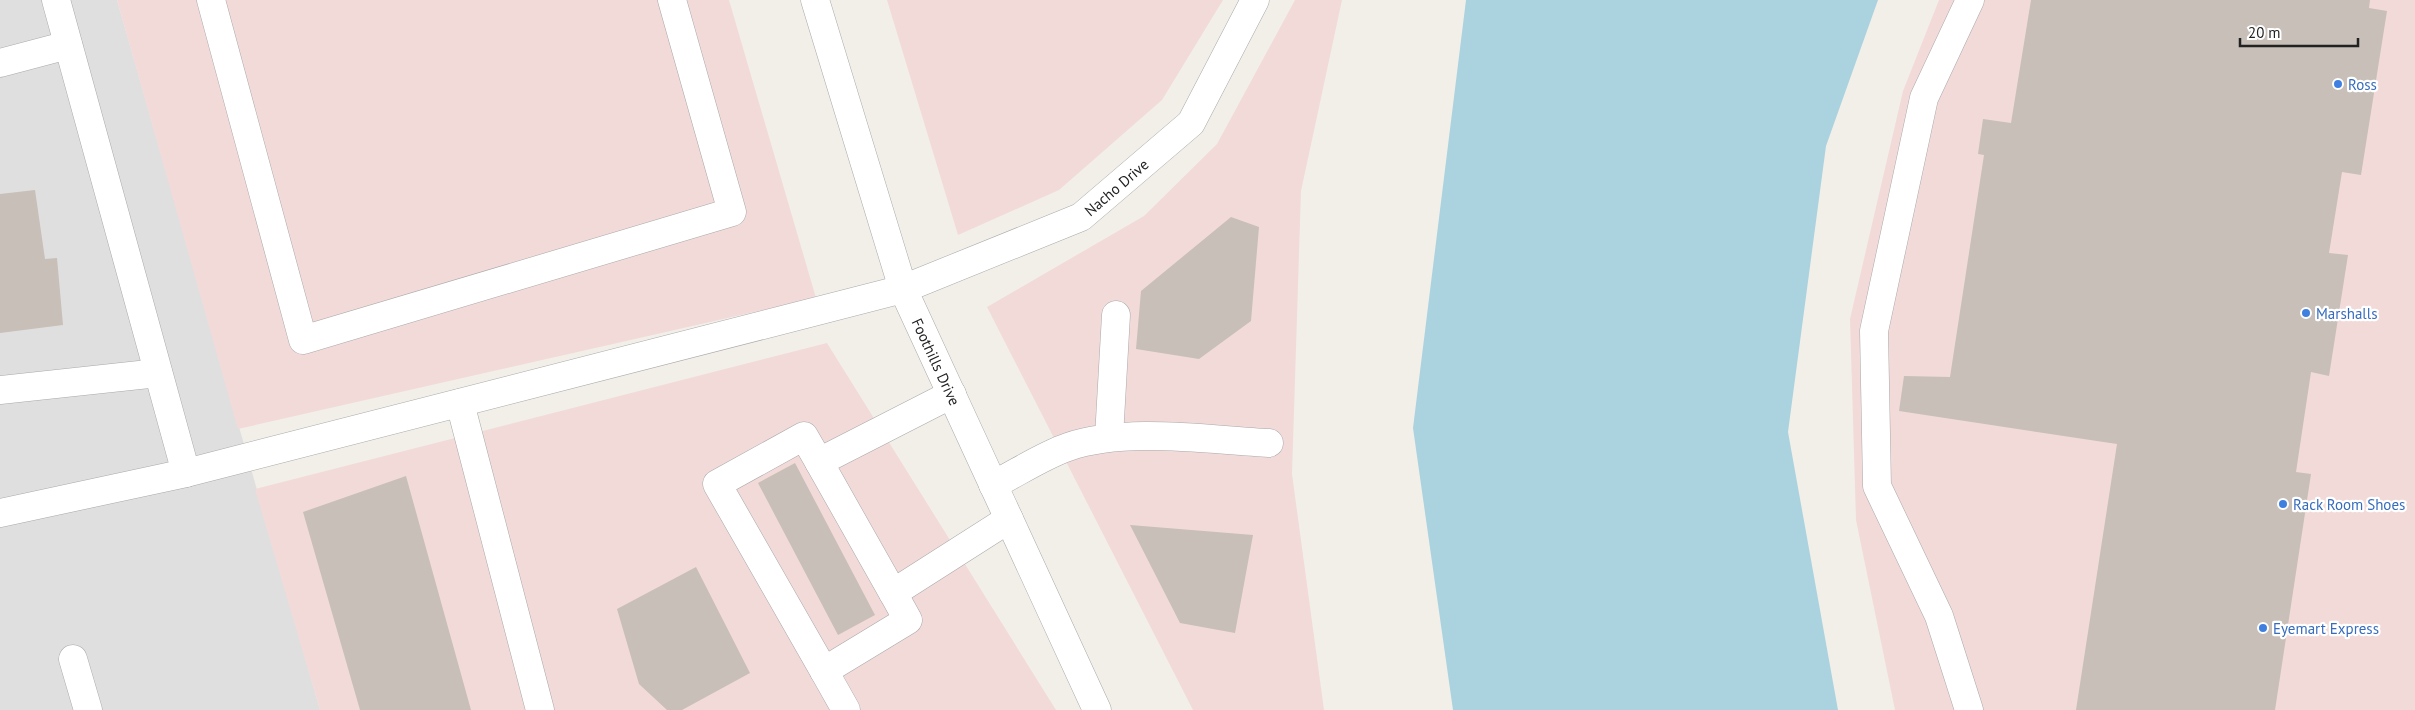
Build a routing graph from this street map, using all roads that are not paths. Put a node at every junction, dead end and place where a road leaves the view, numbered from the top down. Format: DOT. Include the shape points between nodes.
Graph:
graph roads {
  1 [pos="56,0"];
  2 [pos="211,0"];
  3 [pos="672,0"];
  4 [pos="815,0"];
  5 [pos="1255,0"];
  6 [pos="1970,0"];
  7 [pos="68,46"];
  8 [pos="0,62"];
  9 [pos="903,289"];
  10 [pos="1116,315"];
  11 [pos="158,373"];
  12 [pos="0,390"];
  13 [pos="952,394"];
  14 [pos="460,402"];
  15 [pos="1109,438"];
  16 [pos="1269,442"];
  17 [pos="818,462"];
  18 [pos="186,473"];
  19 [pos="993,485"];
  20 [pos="0,512"];
  21 [pos="1009,519"];
  22 [pos="893,593"];
  23 [pos="73,659"];
  24 [pos="824,671"];
  25 [pos="88,710"];
  26 [pos="540,710"];
  27 [pos="846,710"];
  28 [pos="1097,710"];
  29 [pos="1969,710"];
  1 -- 7 [label="street"];
  2 -- 3 [label="street" via="303,340 732,212"];
  4 -- 9 [label="street, Foothills Drive"];
  5 -- 9 [label="street, Nacho Drive" via="1191,123 1081,217"];
  6 -- 29 [label="street" via="1924,98 1874,331 1877,486 1938,616"];
  7 -- 8 [label="street"];
  7 -- 11 [label="street"];
  9 -- 13 [label="street, Foothills Drive"];
  9 -- 14 [label="street, Nacho Drive"];
  10 -- 15 [label="street"];
  11 -- 12 [label="street"];
  11 -- 18 [label="street"];
  13 -- 17 [label="street"];
  13 -- 19 [label="street, Foothills Drive"];
  14 -- 18 [label="street, Nacho Drive"];
  14 -- 26 [label="street"];
  15 -- 16 [label="street" via="1145,436"];
  15 -- 19 [label="street" via="1068,447"];
  17 -- 22 [label="street"];
  17 -- 24 [label="street" via="804,436 717,484"];
  18 -- 20 [label="street, Nacho Drive"];
  19 -- 21 [label="street, Foothills Drive"];
  21 -- 22 [label="street"];
  21 -- 28 [label="street, Foothills Drive"];
  22 -- 24 [label="street" via="908,620"];
  23 -- 25 [label="street"];
  24 -- 27 [label="street"];
}
